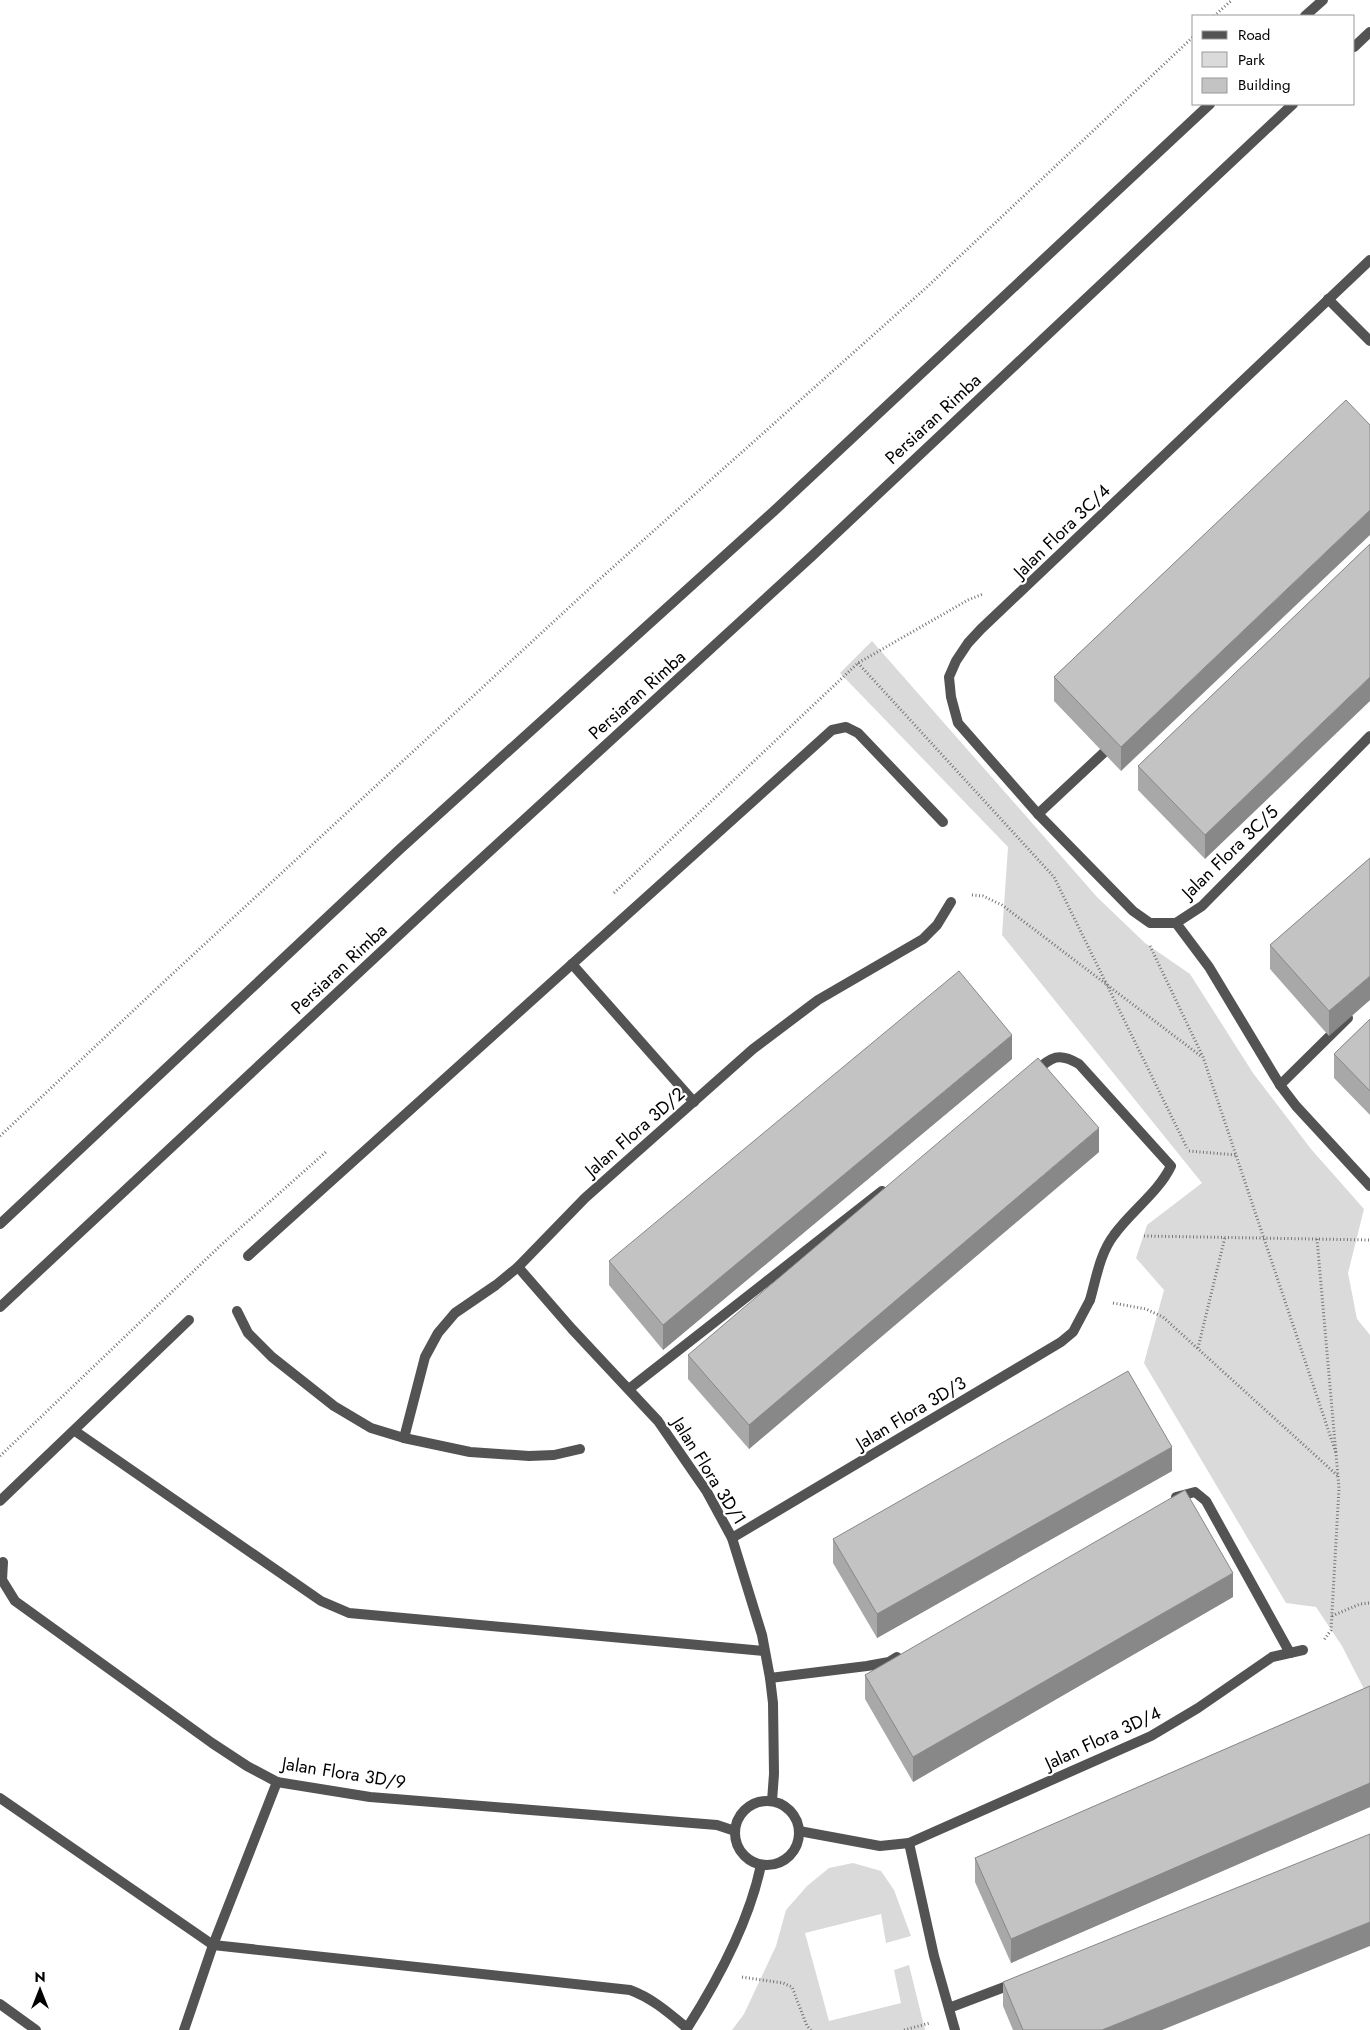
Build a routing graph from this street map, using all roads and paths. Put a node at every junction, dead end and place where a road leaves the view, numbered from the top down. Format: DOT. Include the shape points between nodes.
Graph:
graph roads {
  1 [pos="1232,0"];
  2 [pos="1323,0"];
  3 [pos="1215,15"];
  4 [pos="1306,15"];
  5 [pos="1370,32"];
  6 [pos="1192,38"];
  7 [pos="1355,46"];
  8 [pos="1209,105"];
  9 [pos="1292,105"];
  10 [pos="1370,260"];
  11 [pos="1328,299"];
  12 [pos="1370,341"];
  13 [pos="858,663"];
  14 [pos="1370,736"];
  15 [pos="1117,740"];
  16 [pos="1038,814"];
  17 [pos="943,822"];
  18 [pos="950,902"];
  19 [pos="1176,923"];
  20 [pos="1150,946"];
  21 [pos="572,964"];
  22 [pos="1108,985"];
  23 [pos="1356,1010"];
  24 [pos="1203,1057"];
  25 [pos="1028,1077"];
  26 [pos="1280,1085"];
  27 [pos="694,1102"];
  28 [pos="0,1136"];
  29 [pos="1189,1151"];
  30 [pos="1236,1155"];
  31 [pos="1171,1166"];
  32 [pos="1370,1186"];
  33 [pos="887,1187"];
  34 [pos="0,1224"];
  35 [pos="1113,1235"];
  36 [pos="1225,1237"];
  37 [pos="1264,1238"];
  38 [pos="1318,1239"];
  39 [pos="1370,1240"];
  40 [pos="248,1256"];
  41 [pos="518,1267"];
  42 [pos="1090,1300"];
  43 [pos="0,1307"];
  44 [pos="237,1311"];
  45 [pos="189,1320"];
  46 [pos="1198,1348"];
  47 [pos="629,1389"];
  48 [pos="75,1431"];
  49 [pos="404,1438"];
  50 [pos="580,1449"];
  51 [pos="1336,1452"];
  52 [pos="1338,1476"];
  53 [pos="1170,1499"];
  54 [pos="0,1502"];
  55 [pos="732,1538"];
  56 [pos="3,1562"];
  57 [pos="1370,1603"];
  58 [pos="1332,1616"];
  59 [pos="1303,1650"];
  60 [pos="764,1651"];
  61 [pos="906,1652"];
  62 [pos="1290,1653"];
  63 [pos="770,1678"];
  64 [pos="277,1782"];
  65 [pos="0,1798"];
  66 [pos="772,1801"];
  67 [pos="735,1832"];
  68 [pos="799,1832"];
  69 [pos="910,1843"];
  70 [pos="762,1864"];
  71 [pos="213,1944"];
  72 [pos="719,1974"];
  73 [pos="1024,1980"];
  74 [pos="0,2004"];
  75 [pos="949,2008"];
  76 [pos="686,2029"];
  77 [pos="36,2030"];
  78 [pos="184,2030"];
  79 [pos="811,2030"];
  80 [pos="955,2030"];
  1 -- 3 [label="path"];
  2 -- 4 [label="street"];
  5 -- 7 [label="street"];
  6 -- 28 [label="path" via="927,287 595,584"];
  8 -- 34 [label="street" via="774,511 400,849"];
  9 -- 43 [label="street, Persiaran Rimba" via="812,556"];
  10 -- 11 [label="street, Jalan Flora 3C/4"];
  11 -- 12 [label="street"];
  11 -- 16 [label="street, Jalan Flora 3C/4" via="982,629 956,661 949,677 958,723"];
  13 -- 22 [label="path" via="1054,876"];
  14 -- 19 [label="street, Jalan Flora 3C/5" via="1202,906"];
  15 -- 16 [label="street"];
  16 -- 19 [label="street, Jalan Flora 3C/5" via="1133,911 1150,923"];
  17 -- 21 [label="street" via="858,733 846,726 832,730"];
  18 -- 22 [label="path" via="968,894 1002,904"];
  18 -- 27 [label="street, Jalan Flora 3D/2" via="937,925 923,939 818,1000 753,1049"];
  19 -- 26 [label="street" via="1209,967"];
  20 -- 24 [label="path"];
  21 -- 27 [label="street"];
  21 -- 40 [label="street"];
  22 -- 24 [label="path"];
  22 -- 29 [label="path"];
  23 -- 26 [label="street"];
  24 -- 30 [label="path"];
  25 -- 31 [label="street" via="1051,1058 1066,1056 1079,1064"];
  26 -- 32 [label="street" via="1314,1128"];
  27 -- 41 [label="street, Jalan Flora 3D/2" via="585,1198"];
  29 -- 30 [label="path"];
  29 -- 31 [label="path"];
  30 -- 37 [label="path"];
  31 -- 35 [label="street, Jalan Flora 3D/3" via="1165,1178"];
  33 -- 47 [label="street"];
  35 -- 36 [label="path"];
  35 -- 42 [label="street, Jalan Flora 3D/3" via="1102,1258"];
  36 -- 37 [label="path"];
  36 -- 46 [label="path"];
  37 -- 38 [label="path"];
  37 -- 51 [label="path"];
  38 -- 39 [label="path"];
  38 -- 51 [label="path"];
  41 -- 47 [label="street, Jalan Flora 3D/1"];
  41 -- 49 [label="street, Jalan Flora 3D/2" via="455,1313 438,1333 426,1357"];
  42 -- 46 [label="path" via="1146,1309 1163,1317"];
  42 -- 55 [label="street, Jalan Flora 3D/3" via="1073,1332 1061,1342"];
  44 -- 49 [label="street" via="248,1333 258,1344 334,1406 372,1428"];
  45 -- 48 [label="street"];
  46 -- 52 [label="path"];
  47 -- 55 [label="street, Jalan Flora 3D/1" via="686,1459"];
  48 -- 54 [label="street"];
  48 -- 60 [label="street" via="321,1601 350,1613"];
  49 -- 50 [label="street" via="470,1452 529,1456"];
  51 -- 52 [label="path"];
  52 -- 58 [label="path"];
  53 -- 62 [label="street" via="1195,1492 1206,1501"];
  55 -- 60 [label="street, Jalan Flora 3D/1"];
  56 -- 64 [label="street, Jalan Flora 3D/9" via="2,1580 15,1601 212,1743"];
  57 -- 58 [label="path"];
  58 -- 59 [label="path" via="1331,1630 1322,1642"];
  59 -- 62 [label="street, Jalan Flora 3D/4"];
  60 -- 63 [label="street, Jalan Flora 3D/1"];
  61 -- 63 [label="street" via="889,1662"];
  62 -- 69 [label="street, Jalan Flora 3D/4" via="1272,1657 1151,1736"];
  63 -- 66 [label="street, Jalan Flora 3D/1" via="774,1738"];
  64 -- 67 [label="street, Jalan Flora 3D/9" via="370,1797 717,1825"];
  64 -- 71 [label="street"];
  65 -- 71 [label="street"];
  66 -- 67 [label="street" via="751,1805 737,1821"];
  66 -- 68 [label="street" via="794,1815"];
  67 -- 70 [label="street" via="745,1856"];
  68 -- 69 [label="street" via="873,1845"];
  68 -- 70 [label="street" via="799,1841 788,1857 780,1862"];
  69 -- 75 [label="street" via="934,1956"];
  70 -- 72 [label="street" via="752,1898"];
  71 -- 76 [label="street" via="630,1990 657,2003"];
  71 -- 78 [label="street"];
  72 -- 76 [label="street"];
  72 -- 79 [label="path" via="792,1986"];
  73 -- 75 [label="street"];
  74 -- 77 [label="street"];
  75 -- 80 [label="street"];
}
